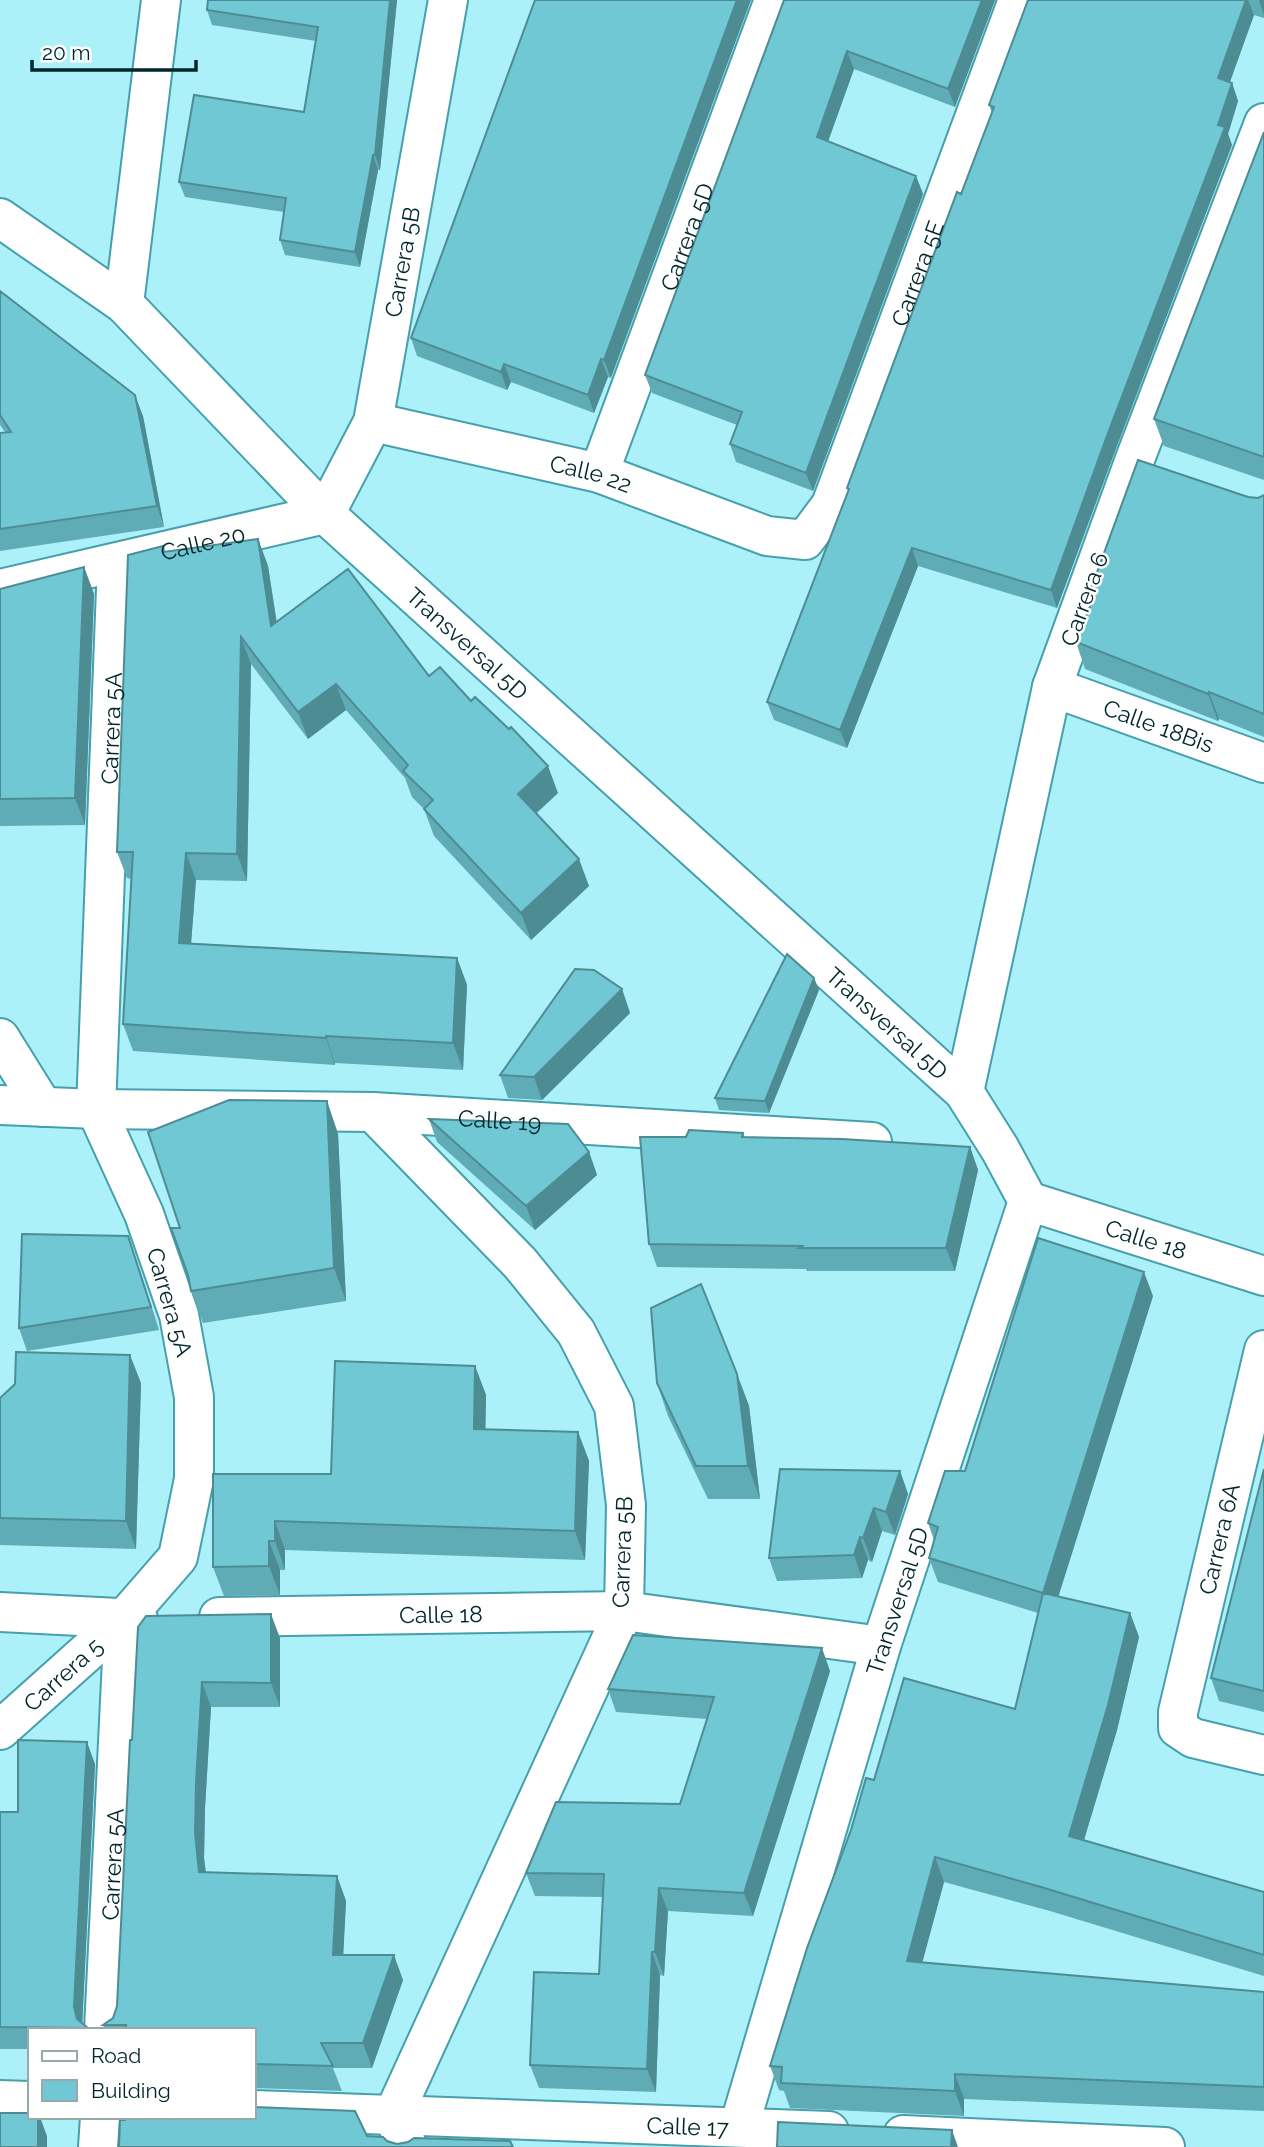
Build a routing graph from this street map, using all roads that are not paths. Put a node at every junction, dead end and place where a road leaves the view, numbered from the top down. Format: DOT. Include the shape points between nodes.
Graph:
graph roads {
  1 [pos="161,0"];
  2 [pos="448,0"];
  3 [pos="774,0"];
  4 [pos="1018,0"];
  5 [pos="1264,123"];
  6 [pos="0,218"];
  7 [pos="124,304"];
  8 [pos="373,422"];
  9 [pos="1135,459"];
  10 [pos="1174,472"];
  11 [pos="599,473"];
  12 [pos="325,514"];
  13 [pos="805,540"];
  14 [pos="117,563"];
  15 [pos="0,589"];
  16 [pos="1052,687"];
  17 [pos="1264,763"];
  18 [pos="0,1038"];
  19 [pos="964,1092"];
  20 [pos="0,1105"];
  21 [pos="43,1107"];
  22 [pos="96,1109"];
  23 [pos="373,1112"];
  24 [pos="903,1143"];
  25 [pos="958,1147"];
  26 [pos="1000,1149"];
  27 [pos="1028,1201"];
  28 [pos="1264,1276"];
  29 [pos="1264,1350"];
  30 [pos="624,1611"];
  31 [pos="0,1612"];
  32 [pos="124,1619"];
  33 [pos="881,1646"];
  34 [pos="0,1730"];
  35 [pos="1264,1755"];
  36 [pos="104,2028"];
  37 [pos="0,2101"];
  38 [pos="28,2101"];
  39 [pos="256,2110"];
  40 [pos="100,2119"];
  41 [pos="739,2127"];
  42 [pos="400,2132"];
  43 [pos="98,2147"];
  44 [pos="1165,2147"];
  1 -- 7 [label="street"];
  2 -- 8 [label="street, Carrera 5B"];
  3 -- 11 [label="street, Carrera 5D"];
  4 -- 13 [label="street, Carrera 5E" via="831,505"];
  5 -- 9 [label="street, Carrera 6"];
  6 -- 7 [label="street, Transversal 5D"];
  7 -- 12 [label="street, Transversal 5D"];
  8 -- 11 [label="street, Calle 22"];
  8 -- 12 [label="street, Carrera 5B"];
  9 -- 10 [label="street"];
  9 -- 16 [label="street, Carrera 6"];
  11 -- 13 [label="street, Calle 22" via="767,536"];
  12 -- 14 [label="street, Calle 20"];
  12 -- 19 [label="street, Transversal 5D"];
  14 -- 15 [label="street, Calle 20"];
  14 -- 22 [label="street, Carrera 5A"];
  16 -- 17 [label="street, Calle 18Bis"];
  16 -- 19 [label="street, Carrera 6"];
  18 -- 21 [label="street"];
  19 -- 26 [label="street, Transversal 5D"];
  20 -- 21 [label="street, Calle 19"];
  21 -- 22 [label="street, Calle 19"];
  22 -- 23 [label="street, Calle 19"];
  22 -- 32 [label="street, Carrera 5A" via="144,1214 179,1315 194,1397 194,1479 178,1557"];
  23 -- 24 [label="street, Calle 19"];
  23 -- 30 [label="street, Carrera 5B" via="520,1263 576,1332 614,1406 626,1505"];
  25 -- 26 [label="street"];
  26 -- 27 [label="street, Transversal 5D"];
  27 -- 28 [label="street, Calle 18"];
  27 -- 33 [label="street, Transversal 5D"];
  29 -- 35 [label="street, Carrera 6A" via="1178,1712 1178,1728 1193,1738"];
  30 -- 32 [label="street, Calle 18"];
  30 -- 33 [label="street, Calle 18"];
  30 -- 42 [label="street, Carrera 5B"];
  31 -- 32 [label="street, Calle 18"];
  32 -- 34 [label="street, Carrera 5"];
  32 -- 36 [label="street, Carrera 5A"];
  33 -- 41 [label="street, Transversal 5D"];
  37 -- 38 [label="street"];
  39 -- 42 [label="street, Calle 17"];
  40 -- 43 [label="street"];
  41 -- 42 [label="street, Calle 17"];
  41 -- 44 [label="street, Calle 17"];
}
